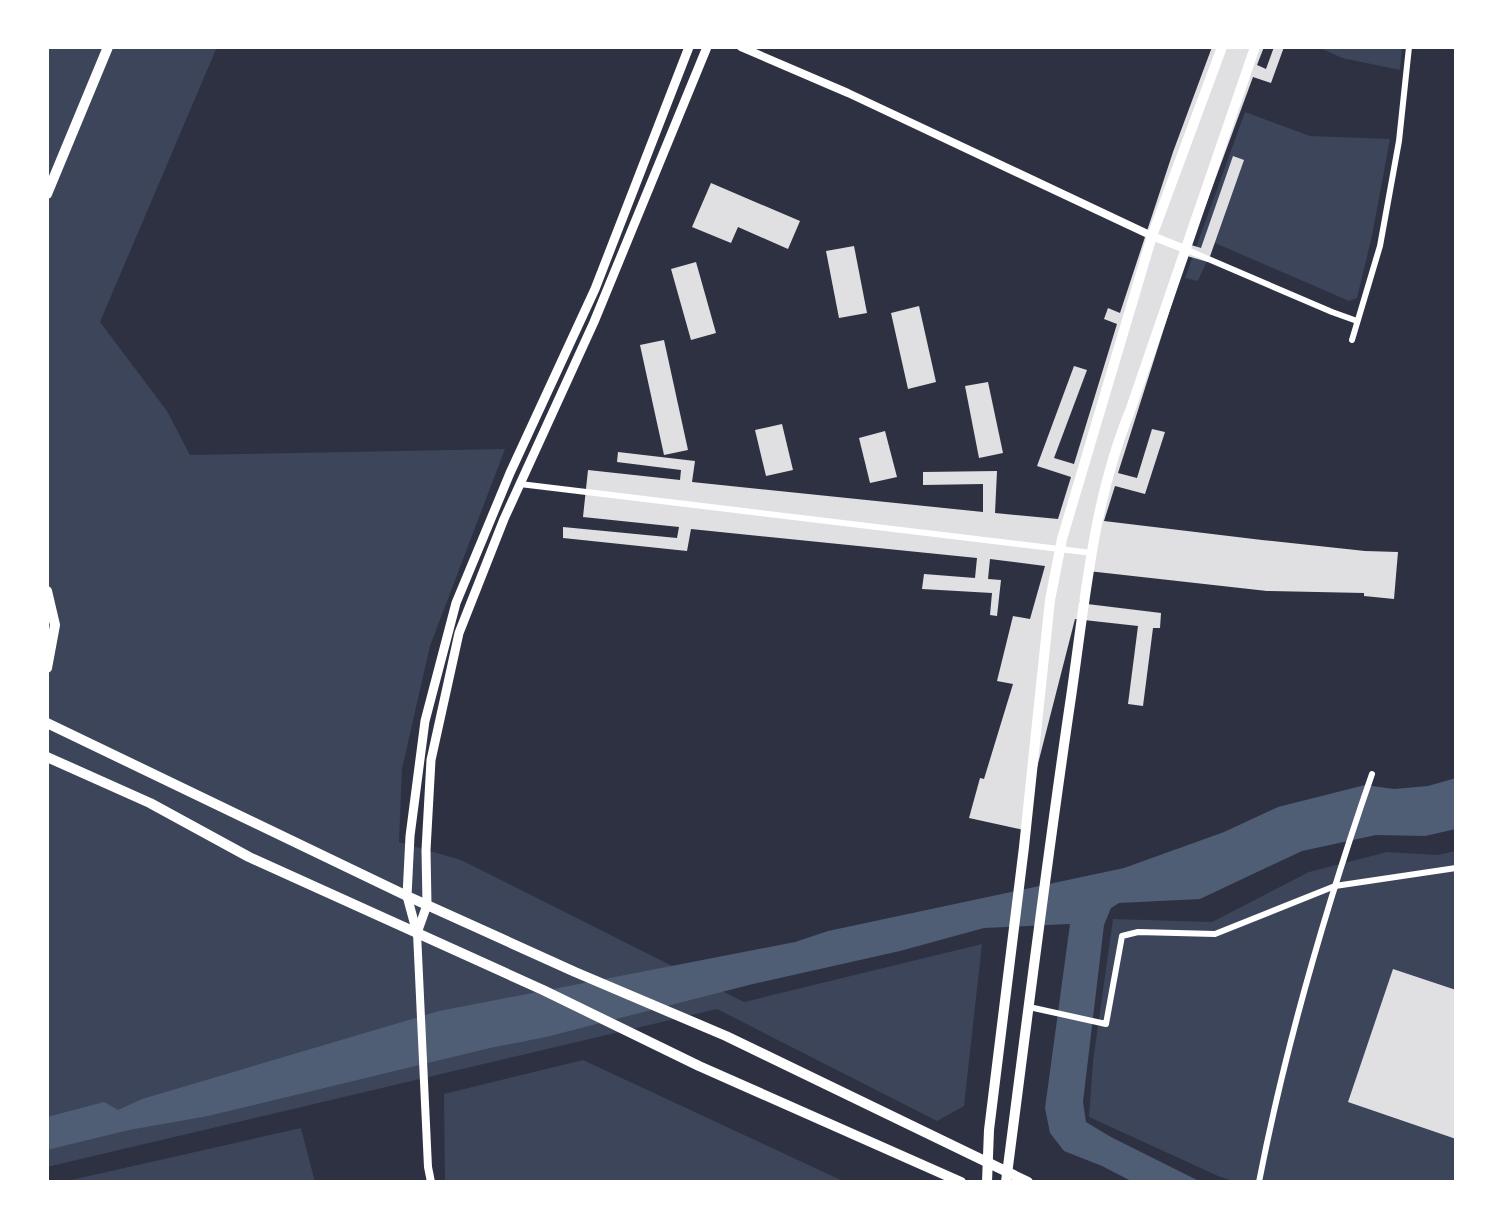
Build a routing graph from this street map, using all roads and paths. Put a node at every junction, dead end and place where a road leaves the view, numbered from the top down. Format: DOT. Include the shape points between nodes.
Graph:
graph roads {
  1 [pos="108,47"];
  2 [pos="689,47"];
  3 [pos="707,47"];
  4 [pos="741,47"];
  5 [pos="1222,47"];
  6 [pos="1255,47"];
  7 [pos="1409,47"];
  8 [pos="47,194"];
  9 [pos="1152,236"];
  10 [pos="1185,249"];
  11 [pos="1357,321"];
  12 [pos="1352,340"];
  13 [pos="520,484"];
  14 [pos="1060,548"];
  15 [pos="1092,553"];
  16 [pos="47,592"];
  17 [pos="47,668"];
  18 [pos="47,723"];
  19 [pos="47,757"];
  20 [pos="1372,774"];
  21 [pos="1456,868"];
  22 [pos="1335,886"];
  23 [pos="407,897"];
  24 [pos="427,905"];
  25 [pos="417,933"];
  26 [pos="1029,1007"];
  27 [pos="987,1163"];
  28 [pos="1007,1177"];
  29 [pos="431,1182"];
  30 [pos="961,1182"];
  31 [pos="987,1182"];
  32 [pos="1028,1182"];
  33 [pos="1259,1182"];
  1 -- 8 [label="main road"];
  2 -- 23 [label="main road" via="596,289 510,473 456,603 425,721"];
  3 -- 13 [label="main road" via="594,322"];
  4 -- 9 [label="street"];
  5 -- 9 [label="main road"];
  6 -- 10 [label="main road"];
  7 -- 11 [label="street" via="1399,141 1380,246"];
  9 -- 10 [label="street"];
  9 -- 14 [label="main road"];
  10 -- 11 [label="street"];
  10 -- 15 [label="main road" via="1119,439"];
  11 -- 12 [label="street"];
  13 -- 14 [label="street"];
  13 -- 24 [label="main road" via="459,633 431,760"];
  14 -- 15 [label="street"];
  14 -- 27 [label="main road" via="1050,600"];
  15 -- 26 [label="main road"];
  16 -- 17 [label="highway" via="54,625"];
  18 -- 23 [label="main road"];
  19 -- 25 [label="main road" via="150,803 249,857"];
  20 -- 22 [label="street"];
  21 -- 22 [label="street"];
  22 -- 26 [label="street" via="1215,934 1138,932 1122,936 1106,1024"];
  22 -- 33 [label="street" via="1276,1098"];
  23 -- 24 [label="main road"];
  23 -- 25 [label="main road"];
  24 -- 25 [label="main road"];
  24 -- 27 [label="main road" via="726,1036"];
  25 -- 29 [label="street"];
  25 -- 30 [label="main road" via="699,1066"];
  26 -- 28 [label="main road"];
  27 -- 28 [label="main road"];
  27 -- 31 [label="main road"];
  28 -- 32 [label="main road"];
}
